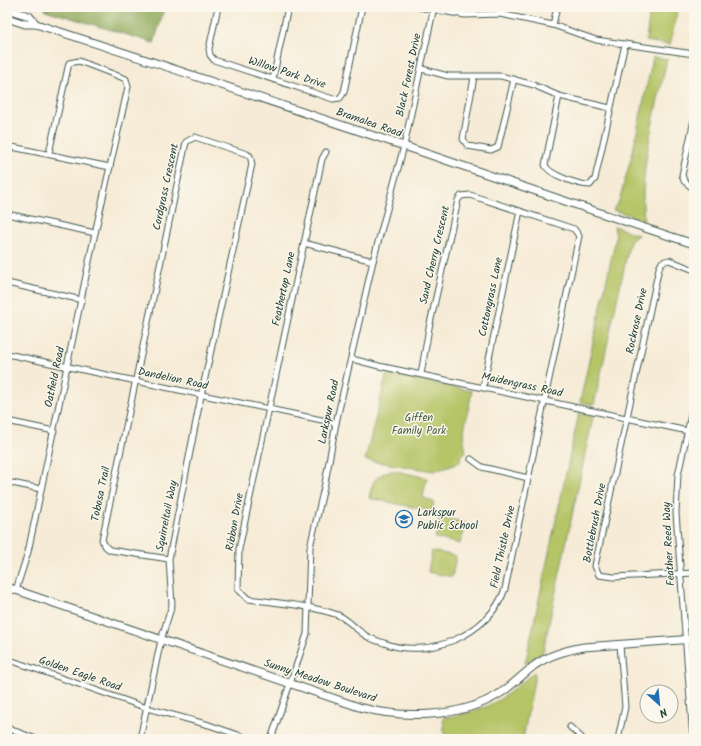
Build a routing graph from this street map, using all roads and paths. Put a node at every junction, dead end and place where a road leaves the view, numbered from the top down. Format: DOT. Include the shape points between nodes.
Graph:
graph roads {
  1 [pos="218,7"];
  2 [pos="288,7"];
  3 [pos="362,7"];
  4 [pos="419,7"];
  5 [pos="557,7"];
  6 [pos="433,8"];
  7 [pos="7,9"];
  8 [pos="7,18"];
  9 [pos="36,24"];
  10 [pos="553,25"];
  11 [pos="625,44"];
  12 [pos="694,54"];
  13 [pos="422,69"];
  14 [pos="474,77"];
  15 [pos="273,79"];
  16 [pos="514,79"];
  17 [pos="559,96"];
  18 [pos="610,108"];
  19 [pos="694,120"];
  20 [pos="7,146"];
  21 [pos="404,146"];
  22 [pos="326,152"];
  23 [pos="49,153"];
  24 [pos="110,167"];
  25 [pos="694,189"];
  26 [pos="520,211"];
  27 [pos="7,214"];
  28 [pos="95,233"];
  29 [pos="304,243"];
  30 [pos="694,244"];
  31 [pos="373,261"];
  32 [pos="694,270"];
  33 [pos="7,283"];
  34 [pos="82,300"];
  35 [pos="7,354"];
  36 [pos="352,359"];
  37 [pos="67,367"];
  38 [pos="421,374"];
  39 [pos="136,382"];
  40 [pos="483,387"];
  41 [pos="201,396"];
  42 [pos="545,400"];
  43 [pos="694,401"];
  44 [pos="269,408"];
  45 [pos="627,418"];
  46 [pos="7,421"];
  47 [pos="336,423"];
  48 [pos="54,431"];
  49 [pos="688,431"];
  50 [pos="471,459"];
  51 [pos="528,478"];
  52 [pos="7,482"];
  53 [pos="41,489"];
  54 [pos="169,559"];
  55 [pos="694,573"];
  56 [pos="680,574"];
  57 [pos="7,587"];
  58 [pos="16,590"];
  59 [pos="309,607"];
  60 [pos="694,639"];
  61 [pos="162,640"];
  62 [pos="686,640"];
  63 [pos="620,645"];
  64 [pos="7,659"];
  65 [pos="290,684"];
  66 [pos="692,705"];
  67 [pos="147,708"];
  68 [pos="570,727"];
  69 [pos="7,728"];
  70 [pos="36,739"];
  71 [pos="140,739"];
  72 [pos="250,739"];
  73 [pos="271,739"];
  74 [pos="583,739"];
  75 [pos="618,739"];
  76 [pos="693,739"];
  1 -- 15 [label="street, Willow Park Drive" via="210,55 214,60"];
  2 -- 15 [label="street"];
  3 -- 15 [label="street, Willow Park Drive" via="344,92 340,98 333,99"];
  4 -- 6 [label="street"];
  5 -- 10 [label="street"];
  6 -- 10 [label="street" via="464,15 500,14"];
  6 -- 13 [label="street, Black Forest Drive"];
  7 -- 9 [label="main road, Bramalea Road" via="29,16"];
  8 -- 9 [label="main road, Bramalea Road" via="25,24"];
  9 -- 21 [label="main road, Bramalea Road"];
  10 -- 11 [label="street" via="596,40"];
  11 -- 12 [label="street"];
  11 -- 18 [label="street"];
  13 -- 14 [label="street" via="448,76"];
  13 -- 21 [label="street, Black Forest Drive"];
  14 -- 16 [label="street" via="501,76"];
  14 -- 16 [label="street" via="463,139 468,146 491,150 498,147"];
  16 -- 17 [label="street"];
  17 -- 18 [label="street"];
  17 -- 18 [label="street" via="545,165 552,173 584,185 590,185 595,179"];
  19 -- 25 [label="street" via="682,175 684,181"];
  20 -- 23 [label="street"];
  21 -- 30 [label="main road, Bramalea Road"];
  21 -- 31 [label="street, Larkspur Road"];
  22 -- 29 [label="street" via="322,159"];
  23 -- 24 [label="street"];
  23 -- 24 [label="street, Oatfield Road" via="67,65 76,60 124,77 128,83"];
  24 -- 28 [label="street, Oatfield Road"];
  26 -- 38 [label="street, Sand Cherry Crescent" via="470,195 461,196 458,200"];
  26 -- 40 [label="street, Cottongrass Lane"];
  26 -- 42 [label="street, Sand Cherry Crescent" via="574,229 579,236"];
  27 -- 28 [label="street"];
  28 -- 34 [label="street, Oatfield Road"];
  29 -- 31 [label="street, Feathertop Lane"];
  29 -- 44 [label="street, Feathertop Lane"];
  31 -- 36 [label="street, Larkspur Road"];
  32 -- 45 [label="street, Rockrose Drive" via="669,260 662,262 658,268"];
  33 -- 34 [label="street"];
  34 -- 37 [label="street, Oatfield Road"];
  35 -- 37 [label="street, Dandelion Road"];
  36 -- 38 [label="street, Maidengrass Road"];
  36 -- 47 [label="street, Larkspur Road"];
  37 -- 39 [label="street, Dandelion Road"];
  37 -- 48 [label="street, Oatfield Road"];
  38 -- 40 [label="street, Maidengrass Road"];
  39 -- 41 [label="street, Dandelion Road"];
  39 -- 41 [label="street, Cordgrass Crescent" via="186,142 195,137 247,154 252,160"];
  39 -- 54 [label="street, Tobosa Trail" via="102,540 110,550"];
  40 -- 42 [label="street, Maidengrass Road"];
  41 -- 44 [label="street, Dandelion Road"];
  41 -- 54 [label="street, Squirreltail Way"];
  42 -- 45 [label="street, Maidengrass Road"];
  42 -- 51 [label="street, Field Thistle Drive"];
  43 -- 49 [label="street, Feather Reed Way"];
  44 -- 47 [label="street, Dandelion Road"];
  44 -- 59 [label="street, Ribbon Drive" via="239,549 238,588 248,599"];
  45 -- 49 [label="street, Maidengrass Road"];
  45 -- 56 [label="street, Bottlebrush Drive" via="596,571 599,575 614,577"];
  46 -- 48 [label="street"];
  47 -- 59 [label="street, Larkspur Road" via="310,547"];
  48 -- 53 [label="street, Oatfield Road"];
  49 -- 56 [label="street, Feather Reed Way" via="678,475 676,513"];
  50 -- 51 [label="street" via="482,467"];
  51 -- 59 [label="street, Field Thistle Drive" via="501,599 495,610 461,638 418,648 386,644 363,634 339,616"];
  52 -- 53 [label="street"];
  53 -- 58 [label="street, Oatfield Road" via="28,552"];
  54 -- 61 [label="street, Squirreltail Way" via="172,605"];
  55 -- 56 [label="street"];
  56 -- 62 [label="street, Feather Reed Way"];
  57 -- 58 [label="main road, Sunny Meadow Boulevard"];
  58 -- 61 [label="main road, Sunny Meadow Boulevard"];
  59 -- 65 [label="street, Larkspur Road" via="307,634"];
  60 -- 62 [label="main road, Sunny Meadow Boulevard"];
  61 -- 65 [label="main road, Sunny Meadow Boulevard"];
  61 -- 67 [label="street, Squirreltail Way"];
  62 -- 63 [label="main road, Sunny Meadow Boulevard"];
  62 -- 66 [label="street, Feather Reed Way"];
  63 -- 65 [label="main road, Sunny Meadow Boulevard" via="584,647 562,652 539,663 488,700 468,707 427,714 400,715 371,710"];
  63 -- 75 [label="street" via="625,707"];
  64 -- 67 [label="street, Golden Eagle Road"];
  65 -- 73 [label="street, Larkspur Road"];
  66 -- 76 [label="street, Feather Reed Way"];
  67 -- 71 [label="street, Squirreltail Way"];
  67 -- 72 [label="street, Golden Eagle Road"];
  68 -- 74 [label="street"];
  69 -- 70 [label="street"];
}
